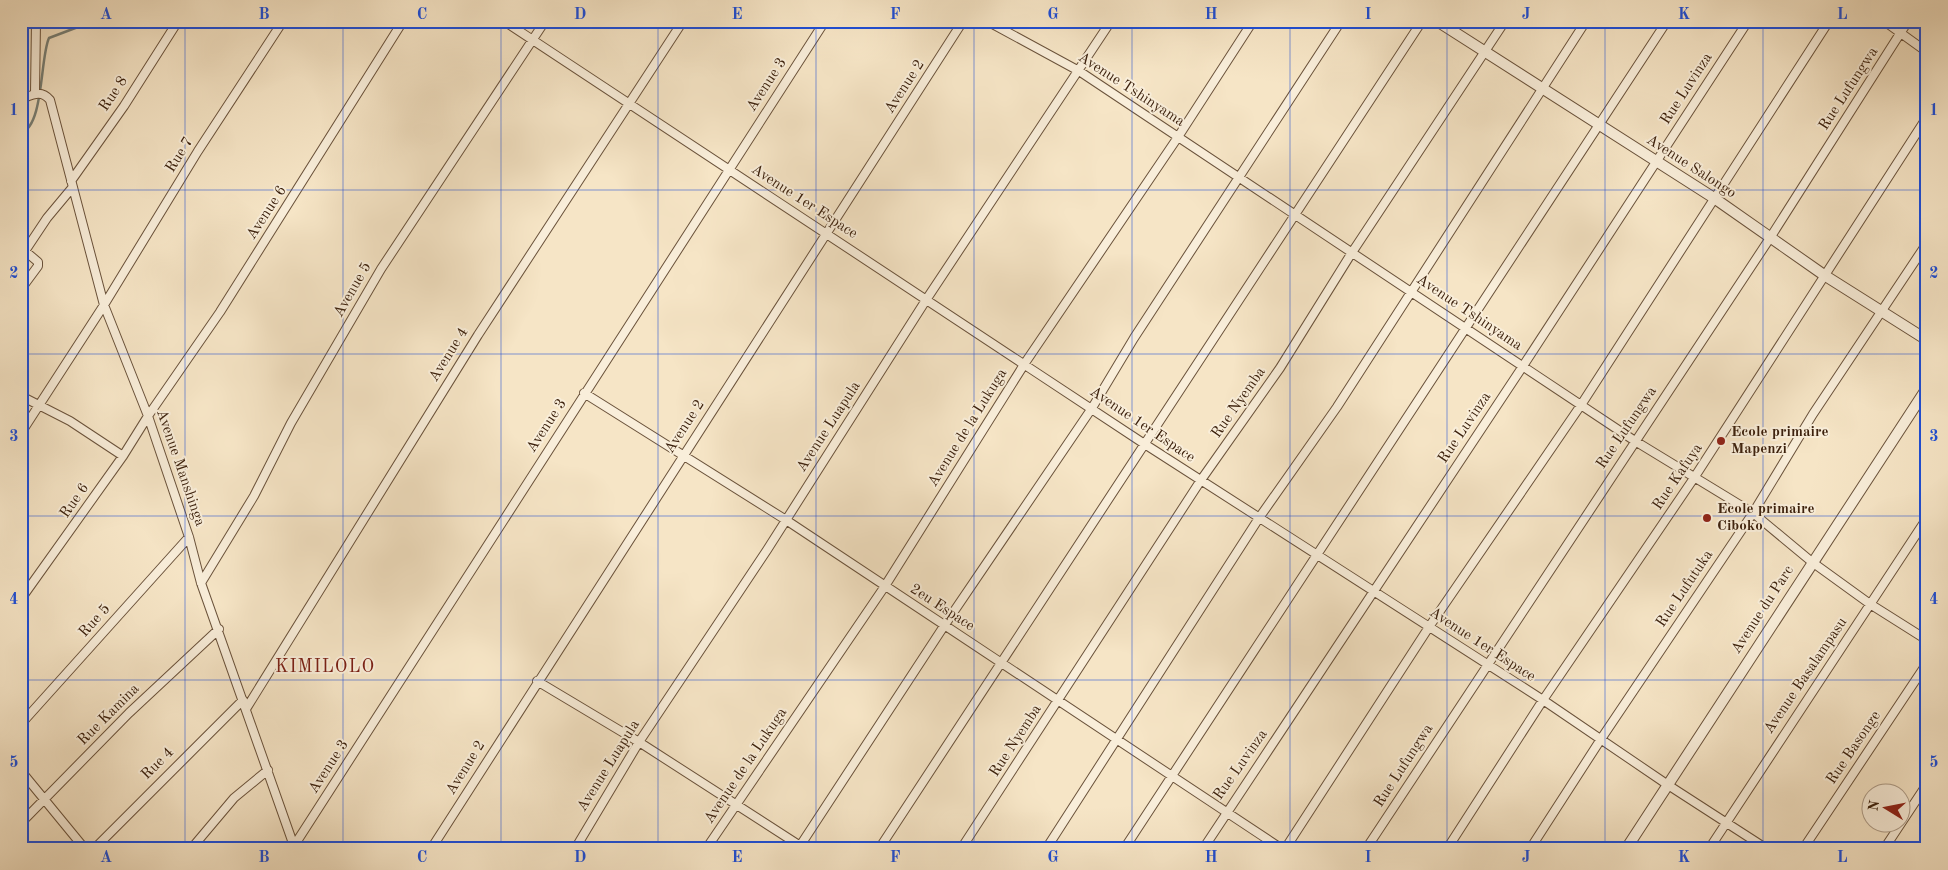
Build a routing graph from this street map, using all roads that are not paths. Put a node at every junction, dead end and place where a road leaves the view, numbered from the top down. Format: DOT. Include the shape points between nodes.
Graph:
graph roads {
  1 [pos="36,21"];
  2 [pos="178,21"];
  3 [pos="283,21"];
  4 [pos="403,21"];
  5 [pos="504,21"];
  6 [pos="545,21"];
  7 [pos="683,21"];
  8 [pos="825,21"];
  9 [pos="963,21"];
  10 [pos="987,21"];
  11 [pos="1110,21"];
  12 [pos="1253,21"];
  13 [pos="1341,21"];
  14 [pos="1422,21"];
  15 [pos="1437,21"];
  16 [pos="1505,21"];
  17 [pos="1586,21"];
  18 [pos="1667,21"];
  19 [pos="1748,21"];
  20 [pos="1829,21"];
  21 [pos="1884,21"];
  22 [pos="1908,21"];
  23 [pos="1900,33"];
  24 [pos="533,40"];
  25 [pos="1485,51"];
  26 [pos="1927,52"];
  27 [pos="1079,71"];
  28 [pos="1541,88"];
  29 [pos="35,93"];
  30 [pos="21,99"];
  31 [pos="628,105"];
  32 [pos="1927,117"];
  33 [pos="1599,125"];
  34 [pos="1178,137"];
  35 [pos="1655,162"];
  36 [pos="728,170"];
  37 [pos="1238,178"];
  38 [pos="72,184"];
  39 [pos="1714,198"];
  40 [pos="1293,216"];
  41 [pos="826,233"];
  42 [pos="1770,238"];
  43 [pos="1927,243"];
  44 [pos="23,252"];
  45 [pos="1351,254"];
  46 [pos="1824,275"];
  47 [pos="21,289"];
  48 [pos="1410,290"];
  49 [pos="926,300"];
  50 [pos="104,305"];
  51 [pos="1882,311"];
  52 [pos="1467,328"];
  53 [pos="1927,340"];
  54 [pos="1025,363"];
  55 [pos="1523,366"];
  56 [pos="1927,388"];
  57 [pos="584,393"];
  58 [pos="21,396"];
  59 [pos="38,404"];
  60 [pos="1581,405"];
  61 [pos="1092,408"];
  62 [pos="148,416"];
  63 [pos="21,433"];
  64 [pos="1635,441"];
  65 [pos="1144,443"];
  66 [pos="683,454"];
  67 [pos="123,456"];
  68 [pos="1694,478"];
  69 [pos="1202,480"];
  70 [pos="1753,513"];
  71 [pos="1259,518"];
  72 [pos="1927,518"];
  73 [pos="786,520"];
  74 [pos="190,536"];
  75 [pos="1315,555"];
  76 [pos="1812,562"];
  77 [pos="202,583"];
  78 [pos="885,586"];
  79 [pos="1372,592"];
  80 [pos="21,599"];
  81 [pos="1870,604"];
  82 [pos="944,626"];
  83 [pos="1429,627"];
  84 [pos="219,629"];
  85 [pos="1927,640"];
  86 [pos="1927,662"];
  87 [pos="1001,663"];
  88 [pos="1486,666"];
  89 [pos="537,681"];
  90 [pos="243,700"];
  91 [pos="1543,700"];
  92 [pos="1058,701"];
  93 [pos="246,709"];
  94 [pos="21,724"];
  95 [pos="1116,737"];
  96 [pos="1601,739"];
  97 [pos="639,742"];
  98 [pos="268,770"];
  99 [pos="21,771"];
  100 [pos="1172,775"];
  101 [pos="1927,784"];
  102 [pos="1668,786"];
  103 [pos="44,800"];
  104 [pos="737,804"];
  105 [pos="1226,811"];
  106 [pos="21,823"];
  107 [pos="1725,823"];
  108 [pos="294,848"];
  109 [pos="801,848"];
  110 [pos="85,849"];
  111 [pos="94,849"];
  112 [pos="191,849"];
  113 [pos="431,849"];
  114 [pos="575,849"];
  115 [pos="706,849"];
  116 [pos="879,849"];
  117 [pos="961,849"];
  118 [pos="1046,849"];
  119 [pos="1124,849"];
  120 [pos="1202,849"];
  121 [pos="1283,849"];
  122 [pos="1366,849"];
  123 [pos="1448,849"];
  124 [pos="1530,849"];
  125 [pos="1626,849"];
  126 [pos="1708,849"];
  127 [pos="1767,849"];
  128 [pos="1803,849"];
  129 [pos="1884,849"];
  1 -- 29 [label="street"];
  2 -- 38 [label="street, Rue 8"];
  3 -- 50 [label="street, Rue 7"];
  4 -- 62 [label="street, Avenue 6" via="225,304"];
  5 -- 24 [label="street, Avenue 1er Espace"];
  6 -- 24 [label="street, Avenue 5"];
  7 -- 31 [label="street, Avenue 4"];
  8 -- 36 [label="street, Avenue 3"];
  9 -- 41 [label="street, Avenue 2"];
  10 -- 27 [label="street, Avenue Tshinyama"];
  11 -- 27 [label="street, Avenue Luapula"];
  12 -- 34 [label="street, Avenue de la Lukuga"];
  13 -- 37 [label="street"];
  14 -- 40 [label="street"];
  15 -- 25 [label="street, Avenue Salongo"];
  16 -- 25 [label="street, Rue Nyemba"];
  17 -- 28 [label="street"];
  18 -- 33 [label="street"];
  19 -- 35 [label="street, Rue Luvinza"];
  20 -- 39 [label="street"];
  21 -- 23 [label="street"];
  22 -- 23 [label="street, Rue Lufungwa"];
  23 -- 26 [label="street"];
  23 -- 42 [label="street, Rue Lufungwa"];
  24 -- 31 [label="street, Avenue 1er Espace"];
  24 -- 77 [label="street, Avenue 5" via="380,269"];
  25 -- 28 [label="street, Avenue Salongo"];
  25 -- 45 [label="street, Rue Nyemba"];
  27 -- 34 [label="street, Avenue Tshinyama"];
  27 -- 49 [label="street, Avenue Luapula"];
  28 -- 33 [label="street, Avenue Salongo"];
  28 -- 48 [label="street"];
  29 -- 30 [label="street"];
  29 -- 38 [label="street, Avenue Manshinga" via="46,95 50,100"];
  31 -- 36 [label="street, Avenue 1er Espace"];
  31 -- 93 [label="street, Avenue 4" via="478,335"];
  32 -- 46 [label="street, Rue Kafuya"];
  33 -- 35 [label="street, Avenue Salongo"];
  33 -- 52 [label="street"];
  34 -- 37 [label="street, Avenue Tshinyama"];
  34 -- 54 [label="street, Avenue de la Lukuga"];
  35 -- 39 [label="street, Avenue Salongo"];
  35 -- 55 [label="street, Rue Luvinza"];
  36 -- 41 [label="street, Avenue 1er Espace"];
  36 -- 57 [label="street, Avenue 3"];
  37 -- 40 [label="street, Avenue Tshinyama"];
  37 -- 61 [label="street"];
  38 -- 44 [label="street, Rue 8"];
  38 -- 50 [label="street, Avenue Manshinga"];
  39 -- 42 [label="street, Avenue Salongo"];
  39 -- 60 [label="street"];
  40 -- 45 [label="street, Avenue Tshinyama"];
  40 -- 65 [label="street"];
  41 -- 49 [label="street, Avenue 1er Espace"];
  41 -- 66 [label="street, Avenue 2"];
  42 -- 46 [label="street, Avenue Salongo"];
  42 -- 64 [label="street, Rue Lufungwa"];
  43 -- 51 [label="street, Rue Lufutuka"];
  44 -- 47 [label="street" via="38,262 38,266"];
  45 -- 48 [label="street, Avenue Tshinyama"];
  45 -- 69 [label="street, Rue Nyemba" via="1280,368"];
  46 -- 51 [label="street, Avenue Salongo"];
  46 -- 68 [label="street, Rue Kafuya"];
  48 -- 52 [label="street, Avenue Tshinyama"];
  48 -- 71 [label="street" via="1336,407"];
  49 -- 54 [label="street, Avenue 1er Espace"];
  49 -- 73 [label="street, Avenue Luapula"];
  50 -- 59 [label="street, Rue 7"];
  50 -- 62 [label="street, Avenue Manshinga"];
  51 -- 53 [label="street, Avenue Salongo"];
  51 -- 70 [label="street, Rue Lufutuka" via="1813,414"];
  52 -- 55 [label="street, Avenue Tshinyama"];
  52 -- 75 [label="street"];
  54 -- 61 [label="street, Avenue 1er Espace"];
  54 -- 78 [label="street, Avenue de la Lukuga"];
  55 -- 60 [label="street, Avenue Tshinyama"];
  55 -- 79 [label="street, Rue Luvinza"];
  56 -- 76 [label="street, Avenue du Parc"];
  57 -- 66 [label="street, 2eu Espace"];
  57 -- 108 [label="street, Avenue 3"];
  58 -- 59 [label="street"];
  59 -- 63 [label="street, Rue 7"];
  59 -- 67 [label="street"];
  60 -- 64 [label="street, Avenue Tshinyama"];
  60 -- 83 [label="street"];
  61 -- 65 [label="street, Avenue 1er Espace"];
  61 -- 82 [label="street"];
  62 -- 67 [label="street, Rue 6"];
  62 -- 74 [label="street, Avenue Manshinga"];
  64 -- 68 [label="street, Avenue Tshinyama"];
  64 -- 88 [label="street, Rue Lufungwa"];
  65 -- 69 [label="street, Avenue 1er Espace"];
  65 -- 87 [label="street"];
  66 -- 73 [label="street, 2eu Espace"];
  66 -- 89 [label="street, Avenue 2"];
  67 -- 80 [label="street, Rue 6"];
  68 -- 70 [label="street, Avenue Tshinyama"];
  68 -- 91 [label="street, Rue Kafuya"];
  69 -- 71 [label="street, Avenue 1er Espace"];
  69 -- 92 [label="street, Rue Nyemba"];
  70 -- 76 [label="street, Avenue Tshinyama"];
  70 -- 96 [label="street, Rue Lufutuka"];
  71 -- 75 [label="street, Avenue 1er Espace"];
  71 -- 95 [label="street"];
  72 -- 81 [label="street, Avenue Basalampasu"];
  73 -- 78 [label="street, 2eu Espace"];
  73 -- 97 [label="street, Avenue Luapula"];
  74 -- 77 [label="street, Avenue Manshinga"];
  74 -- 94 [label="street, Rue 5"];
  75 -- 79 [label="street, Avenue 1er Espace"];
  75 -- 100 [label="street"];
  76 -- 81 [label="street, Avenue Tshinyama"];
  76 -- 102 [label="street, Avenue du Parc"];
  77 -- 84 [label="street, Avenue Manshinga"];
  78 -- 82 [label="street, 2eu Espace"];
  78 -- 104 [label="street, Avenue de la Lukuga"];
  79 -- 83 [label="street, Avenue 1er Espace"];
  79 -- 105 [label="street, Rue Luvinza"];
  81 -- 85 [label="street, Avenue Tshinyama"];
  81 -- 107 [label="street, Avenue Basalampasu"];
  82 -- 87 [label="street, 2eu Espace"];
  82 -- 109 [label="street"];
  83 -- 88 [label="street, Avenue 1er Espace"];
  83 -- 121 [label="street"];
  84 -- 90 [label="street, Avenue Manshinga"];
  84 -- 103 [label="street, Rue Kamina" via="129,713"];
  86 -- 128 [label="street, Rue Basonge"];
  87 -- 92 [label="street, 2eu Espace"];
  87 -- 116 [label="street"];
  88 -- 91 [label="street, Avenue 1er Espace"];
  88 -- 122 [label="street, Rue Lufungwa"];
  89 -- 97 [label="street"];
  89 -- 113 [label="street, Avenue 2"];
  90 -- 93 [label="street, Avenue Manshinga"];
  90 -- 111 [label="street, Rue 4"];
  91 -- 96 [label="street, Avenue 1er Espace"];
  91 -- 123 [label="street, Rue Kafuya"];
  92 -- 95 [label="street, 2eu Espace"];
  92 -- 117 [label="street, Rue Nyemba"];
  93 -- 98 [label="street, Avenue Manshinga"];
  95 -- 100 [label="street, 2eu Espace"];
  95 -- 118 [label="street"];
  96 -- 102 [label="street, Avenue 1er Espace"];
  96 -- 124 [label="street, Rue Lufutuka"];
  97 -- 104 [label="street"];
  97 -- 114 [label="street, Avenue Luapula"];
  98 -- 108 [label="street, Avenue Manshinga"];
  98 -- 112 [label="street" via="234,798"];
  99 -- 103 [label="street"];
  100 -- 105 [label="street, 2eu Espace"];
  100 -- 119 [label="street"];
  101 -- 129 [label="street"];
  102 -- 107 [label="street, Avenue 1er Espace"];
  102 -- 125 [label="street, Avenue du Parc"];
  103 -- 106 [label="street, Rue Kamina"];
  103 -- 110 [label="street"];
  104 -- 109 [label="street"];
  104 -- 115 [label="street, Avenue de la Lukuga"];
  105 -- 120 [label="street, Rue Luvinza"];
  105 -- 121 [label="street, 2eu Espace"];
  107 -- 126 [label="street, Avenue Basalampasu"];
  107 -- 127 [label="street, Avenue 1er Espace"];
}
